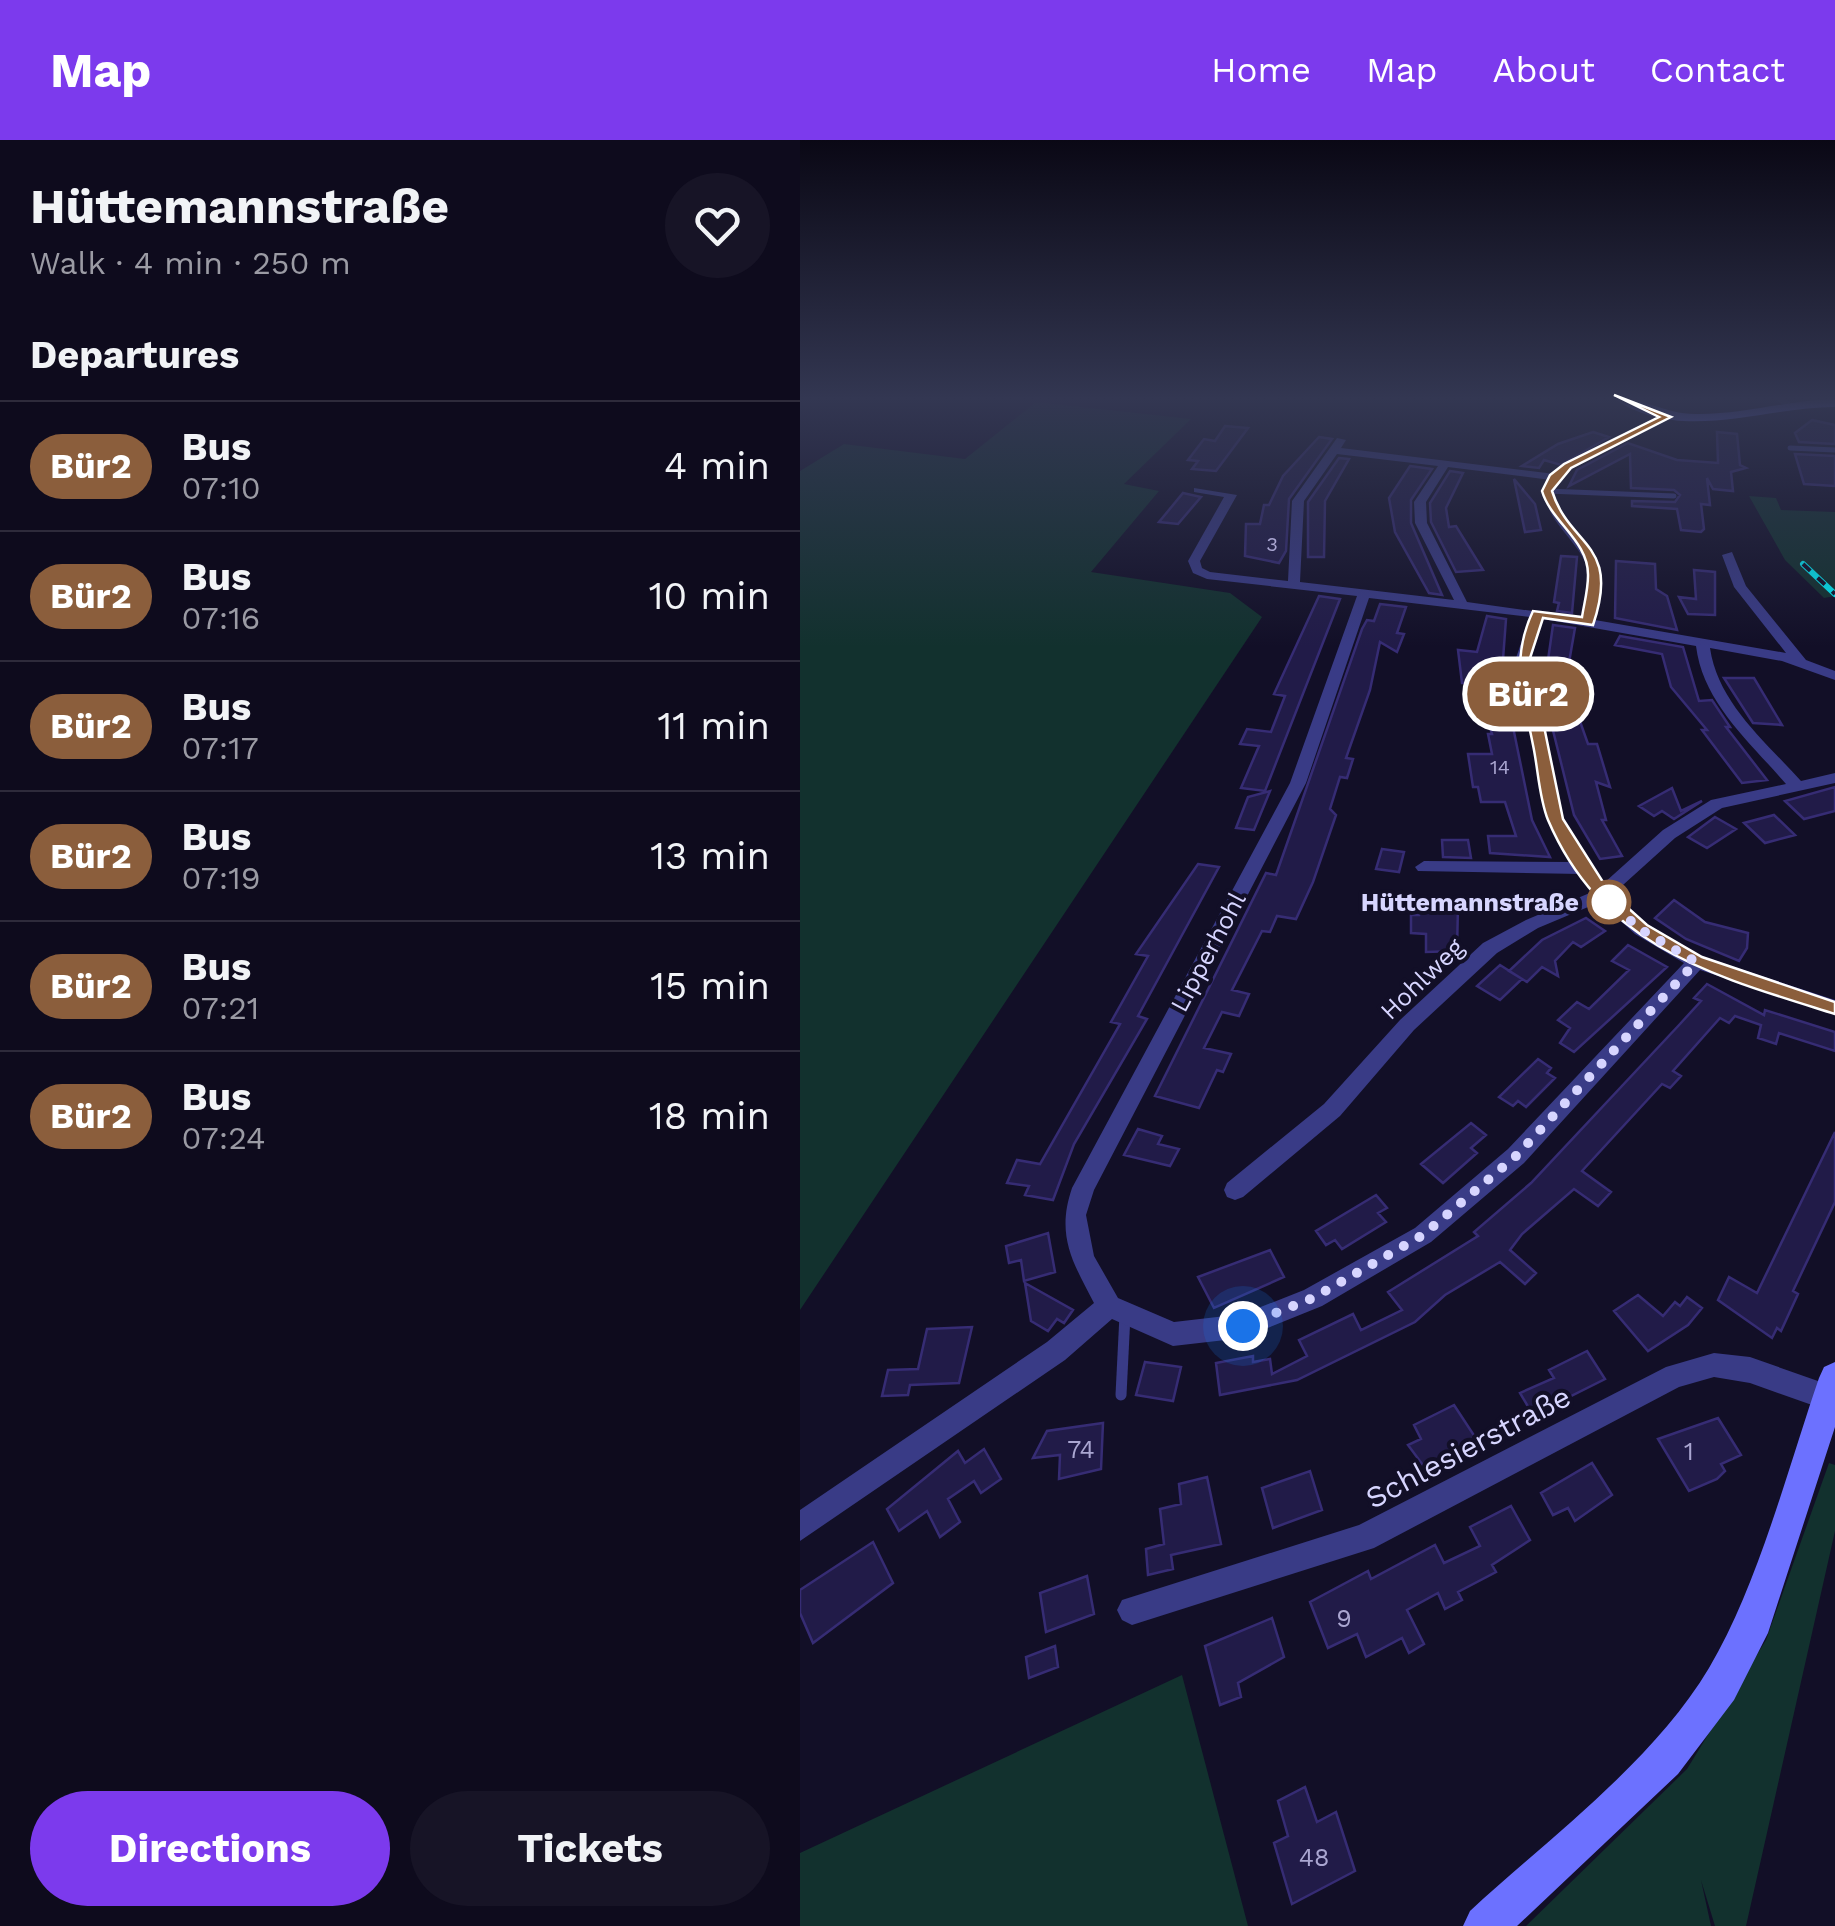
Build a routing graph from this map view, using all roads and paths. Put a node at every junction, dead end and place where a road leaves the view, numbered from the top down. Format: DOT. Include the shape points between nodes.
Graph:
graph roads {
  1 [pos="1312,480"];
  2 [pos="1433,480"];
  3 [pos="1552,480"];
  4 [pos="1198,490"];
  5 [pos="1547,491"];
  6 [pos="1674,496"];
  7 [pos="1728,555"];
  8 [pos="1294,584"];
  9 [pos="1365,592"];
  10 [pos="1461,602"];
  11 [pos="1538,614"];
  12 [pos="1588,622"];
  13 [pos="1703,644"];
  14 [pos="1799,660"];
  15 [pos="1835,676"];
  16 [pos="1835,778"];
  17 [pos="1795,784"];
  18 [pos="1424,867"];
  19 [pos="1586,868"];
  20 [pos="1602,894"];
  21 [pos="1696,962"];
  22 [pos="1835,1007"];
  23 [pos="1235,1190"];
  24 [pos="1117,1310"];
  25 [pos="1832,1388"];
  26 [pos="1120,1396"];
  27 [pos="800,1527"];
  28 [pos="1132,1610"];
  29 [pos="1486,1926"];
  1 -- 8 [label="street" via="1298,500"];
  2 -- 10 [label="street" via="1420,502 1421,524"];
  3 -- 5 [label="street"];
  4 -- 8 [label="street" via="1232,495 1194,564 1202,573"];
  5 -- 6 [label="lane"];
  5 -- 12 [label="street" via="1594,562"];
  7 -- 14 [label="street" via="1740,587"];
  8 -- 9 [label="street"];
  9 -- 10 [label="street"];
  9 -- 24 [label="street, Lipperhohl" via="1298,783 1074,1215 1083,1258"];
  10 -- 11 [label="street"];
  11 -- 12 [label="street"];
  11 -- 19 [label="street" via="1523,658 1528,692 1555,819"];
  12 -- 13 [label="street"];
  13 -- 14 [label="street"];
  13 -- 17 [label="street" via="1709,676"];
  14 -- 15 [label="street"];
  16 -- 17 [label="street, Hohlweg"];
  17 -- 20 [label="street, Hohlweg" via="1718,804 1669,834"];
  18 -- 19 [label="street"];
  19 -- 20 [label="street"];
  20 -- 21 [label="street" via="1640,929"];
  20 -- 23 [label="street, Hohlweg" via="1490,948 1407,1025 1332,1110"];
  21 -- 22 [label="street"];
  21 -- 24 [label="street" via="1516,1156 1423,1235 1313,1298 1243,1326 1173,1334"];
  24 -- 26 [label="lane"];
  24 -- 27 [label="street"];
  25 -- 28 [label="street, Schlesierstraße" via="1714,1364 1675,1376 1364,1538"];
  25 -- 29 [label="main road" via="1749,1633 1720,1686 1664,1760"];
}
